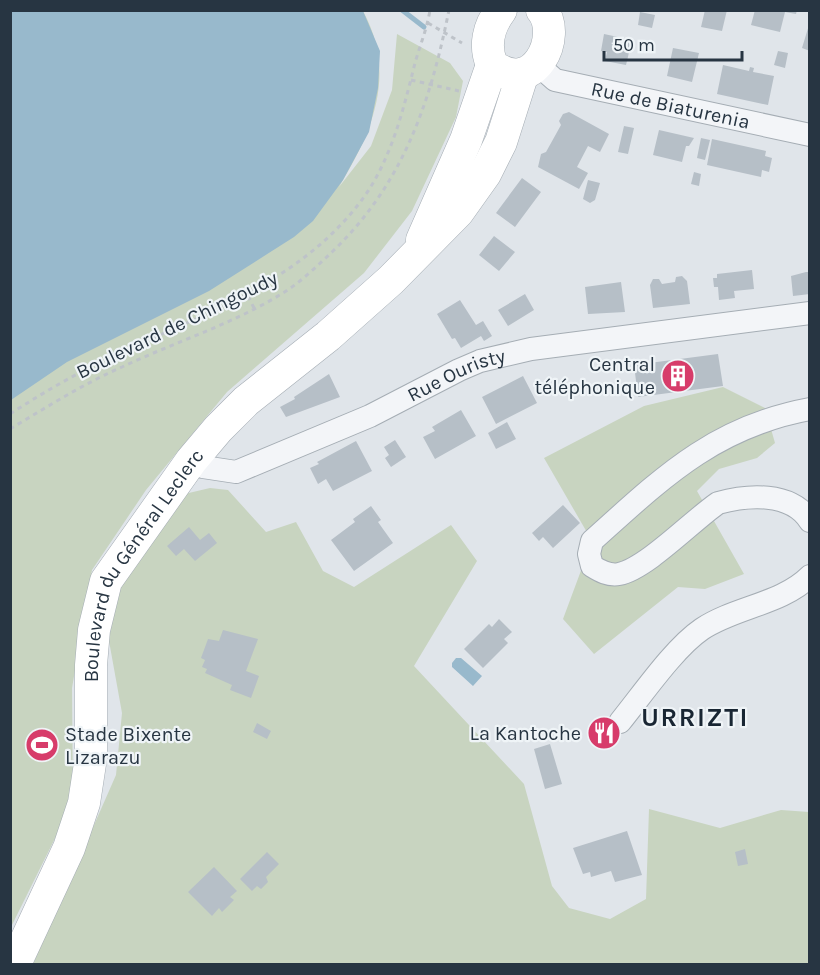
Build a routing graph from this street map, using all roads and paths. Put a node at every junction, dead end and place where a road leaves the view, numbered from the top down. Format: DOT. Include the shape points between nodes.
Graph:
graph roads {
  1 [pos="430,10"];
  2 [pos="449,10"];
  3 [pos="549,14"];
  4 [pos="428,23"];
  5 [pos="445,34"];
  6 [pos="491,35"];
  7 [pos="530,70"];
  8 [pos="810,135"];
  9 [pos="418,250"];
  10 [pos="248,296"];
  11 [pos="254,308"];
  12 [pos="810,313"];
  13 [pos="810,410"];
  14 [pos="10,414"];
  15 [pos="10,429"];
  16 [pos="191,461"];
  17 [pos="810,521"];
  18 [pos="810,576"];
  19 [pos="620,722"];
  20 [pos="15,964"];
  1 -- 4 [label="path"];
  2 -- 5 [label="path, Boulevard de Chingoudy"];
  3 -- 7 [label="main road, Boulevard du Général Leclerc" via="549,34"];
  4 -- 5 [label="path"];
  4 -- 10 [label="path" via="402,119 388,154 361,201 307,256"];
  5 -- 6 [label="path"];
  5 -- 11 [label="path, Boulevard de Chingoudy" via="422,114 389,183 364,218 318,266 285,292"];
  6 -- 7 [label="main road" via="501,73"];
  6 -- 9 [label="main road, Boulevard du Général Leclerc" via="466,140"];
  7 -- 8 [label="street, Rue de Biaturenia" via="555,80"];
  7 -- 9 [label="main road, Boulevard du Général Leclerc" via="486,174 458,212"];
  9 -- 16 [label="main road, Boulevard du Général Leclerc" via="392,280 246,401"];
  10 -- 11 [label="path"];
  10 -- 14 [label="path" via="112,357"];
  11 -- 15 [label="path, Boulevard de Chingoudy" via="119,368"];
  12 -- 16 [label="street, Rue Ouristy" via="521,352 459,370 370,416 236,472"];
  13 -- 17 [label="street" via="766,421 700,450 671,470 592,541 589,554 592,566 604,573 619,574 718,503 734,499 777,500 792,505"];
  16 -- 20 [label="main road, Boulevard du Général Leclerc" via="114,568 102,591 93,642 91,757 84,802 69,848"];
  18 -- 19 [label="street" via="790,590 700,630"];
}
